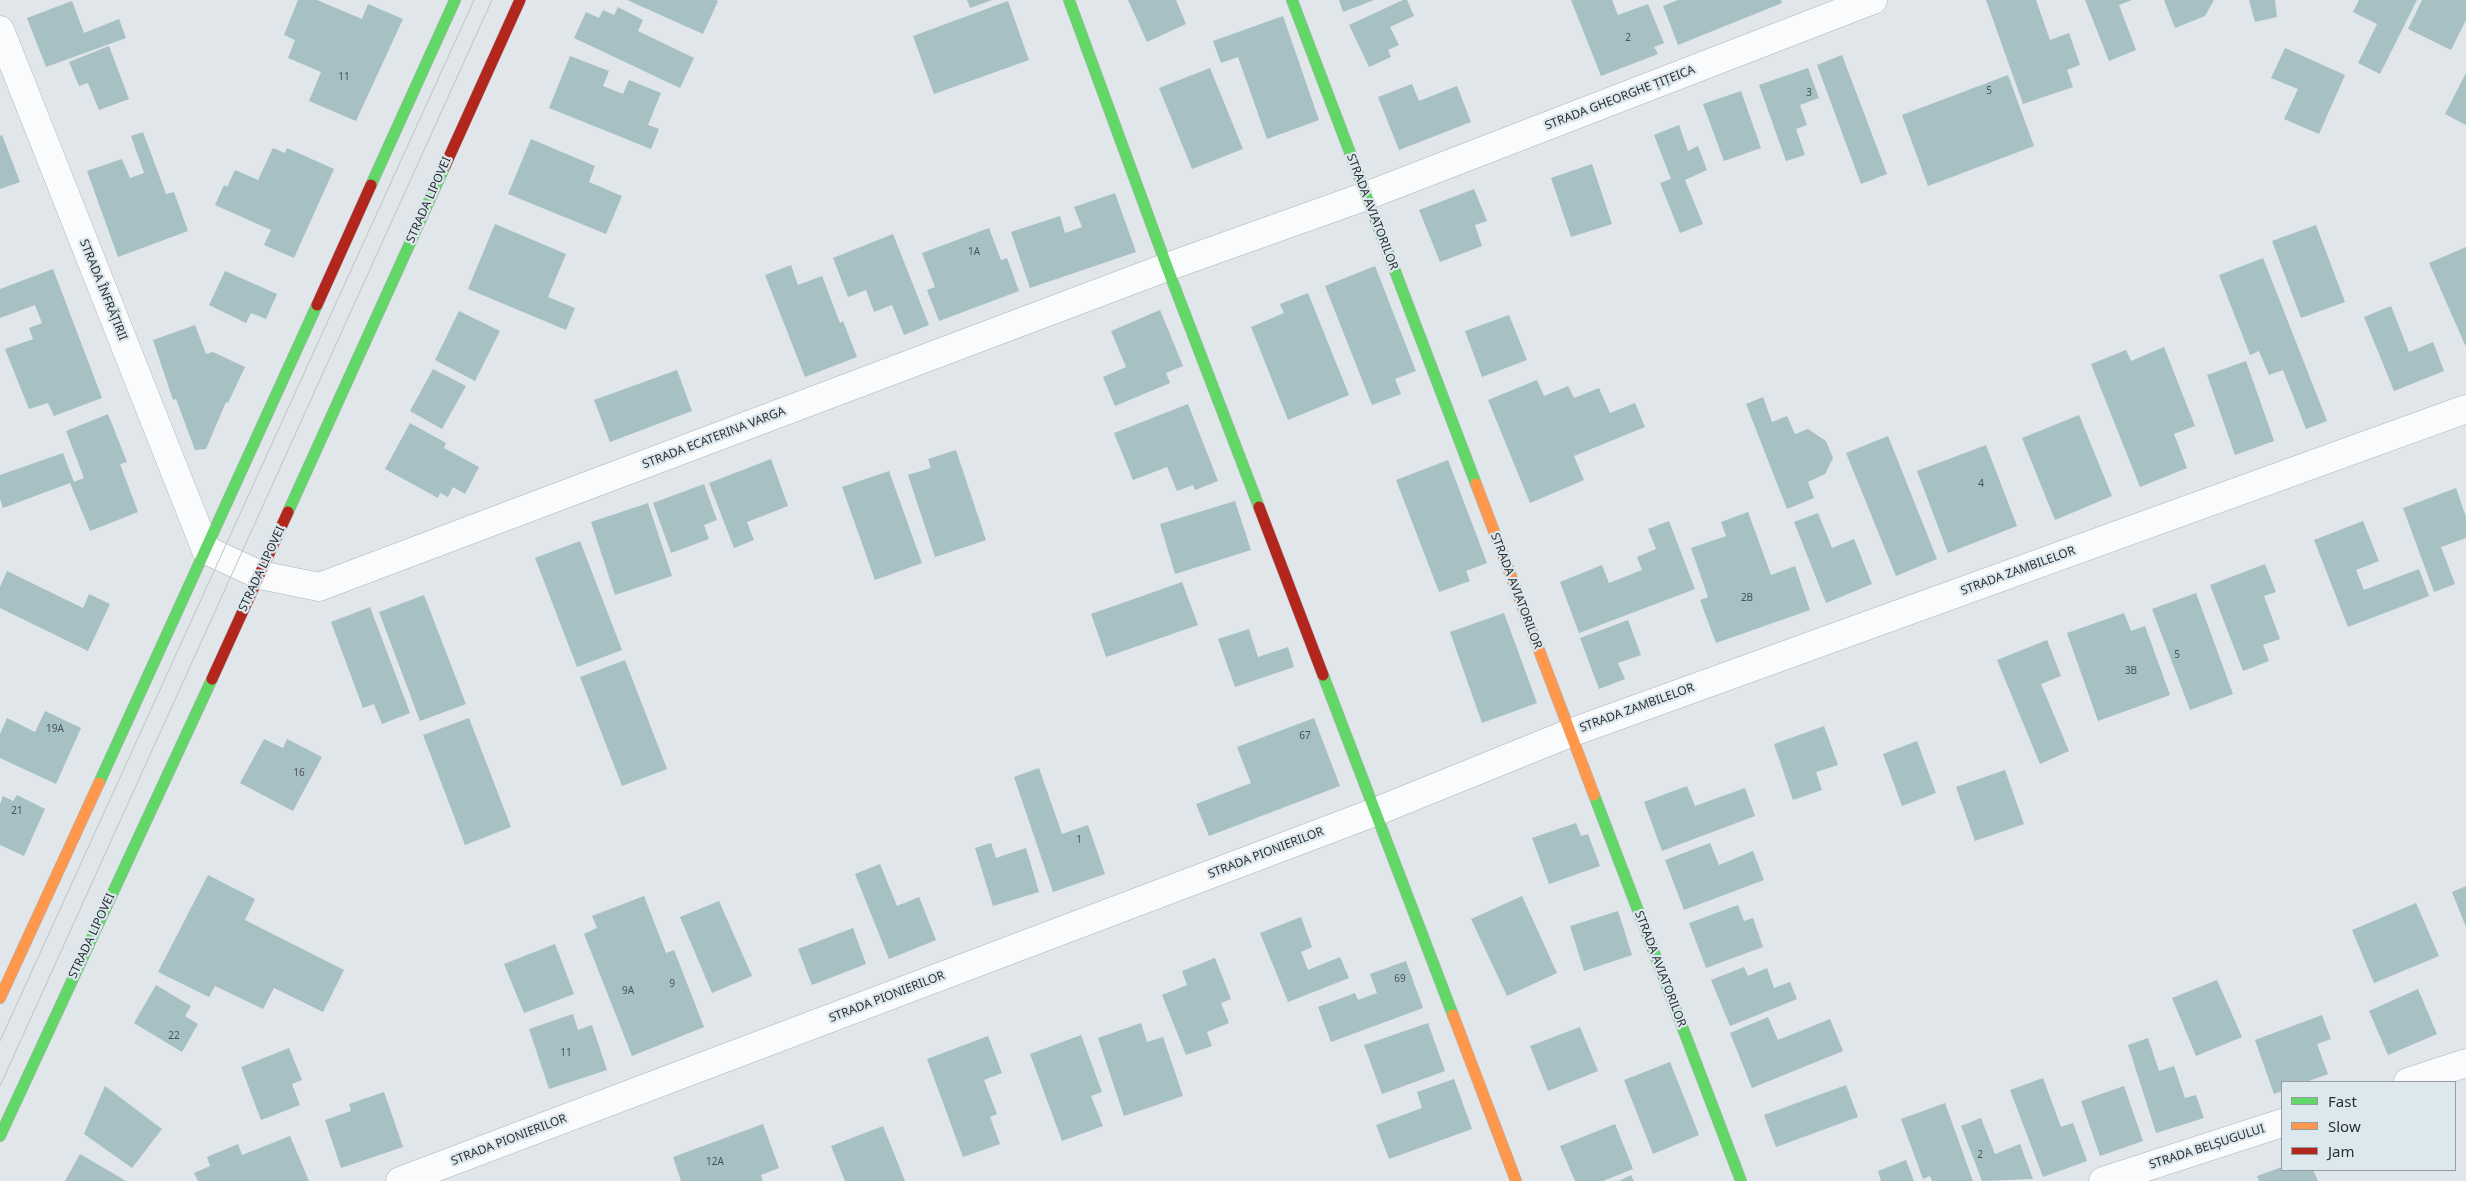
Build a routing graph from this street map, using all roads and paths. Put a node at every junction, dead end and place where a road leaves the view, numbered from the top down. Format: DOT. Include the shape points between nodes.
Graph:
graph roads {
  1 [pos="455,0"];
  2 [pos="520,0"];
  3 [pos="1070,0"];
  4 [pos="1292,0"];
  5 [pos="1873,0"];
  6 [pos="0,30"];
  7 [pos="1366,196"];
  8 [pos="1166,267"];
  9 [pos="2466,409"];
  10 [pos="206,550"];
  11 [pos="260,574"];
  12 [pos="1570,733"];
  13 [pos="1375,812"];
  14 [pos="0,998"];
  15 [pos="2466,1064"];
  16 [pos="2411,1081"];
  17 [pos="2281,1123"];
  18 [pos="0,1136"];
  19 [pos="400,1181"];
  20 [pos="1516,1181"];
  21 [pos="1741,1181"];
  22 [pos="2102,1181"];
  1 -- 10 [label="street"];
  2 -- 11 [label="street, STRADA LIPOVEI"];
  3 -- 8 [label="street"];
  4 -- 7 [label="street, STRADA AVIATORILOR"];
  5 -- 7 [label="street, STRADA GHEORGHE ȚIȚEICA"];
  6 -- 10 [label="street, STRADA ÎNFRĂȚIRII"];
  7 -- 8 [label="street, STRADA GHEORGHE ȚIȚEICA"];
  7 -- 12 [label="street, STRADA AVIATORILOR"];
  8 -- 11 [label="street, STRADA ECATERINA VARGA" via="319,587"];
  8 -- 13 [label="street"];
  9 -- 12 [label="street, STRADA ZAMBILELOR"];
  10 -- 11 [label="street, STRADA ECATERINA VARGA"];
  10 -- 14 [label="street"];
  11 -- 18 [label="street, STRADA LIPOVEI"];
  12 -- 13 [label="street, STRADA ZAMBILELOR"];
  12 -- 21 [label="street, STRADA AVIATORILOR"];
  13 -- 19 [label="street, STRADA PIONIERILOR"];
  13 -- 20 [label="street"];
  15 -- 16 [label="street"];
  17 -- 22 [label="street, STRADA BELȘUGULUI"];
}
